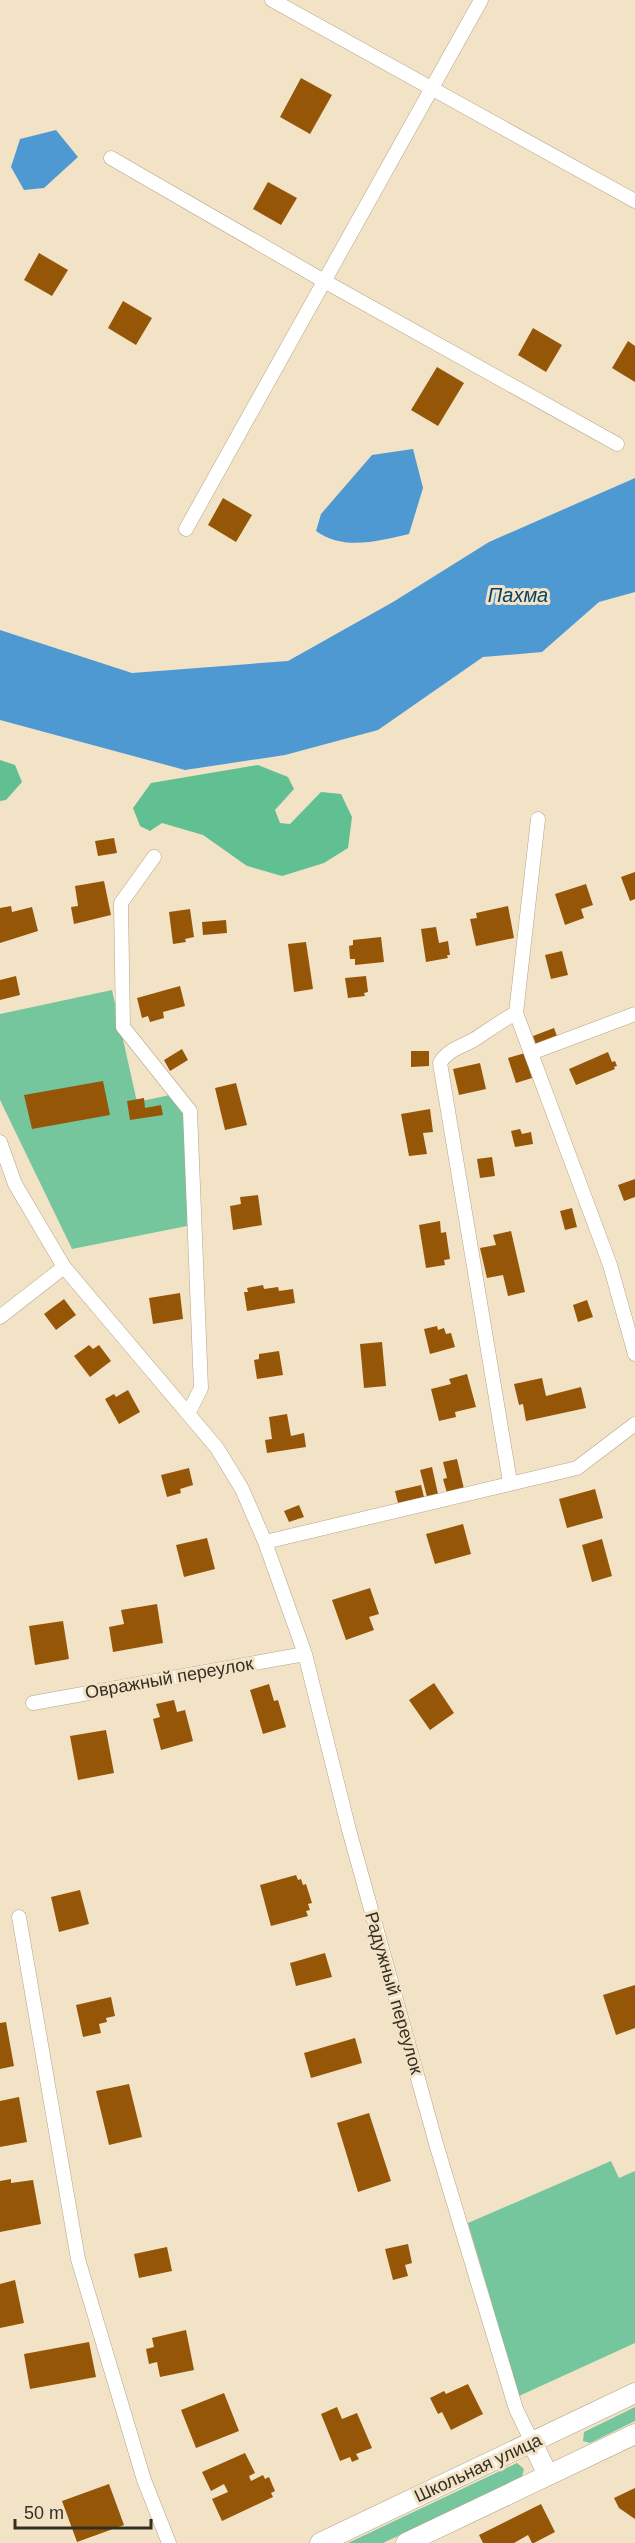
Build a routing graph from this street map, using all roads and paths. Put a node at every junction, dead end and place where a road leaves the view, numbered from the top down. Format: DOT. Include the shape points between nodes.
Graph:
graph roads {
  1 [pos="272,0"];
  2 [pos="481,0"];
  3 [pos="432,87"];
  4 [pos="111,158"];
  5 [pos="635,201"];
  6 [pos="324,280"];
  7 [pos="617,444"];
  8 [pos="186,529"];
  9 [pos="538,819"];
  10 [pos="154,856"];
  11 [pos="516,1013"];
  12 [pos="635,1014"];
  13 [pos="531,1053"];
  14 [pos="0,1142"];
  15 [pos="64,1267"];
  16 [pos="0,1317"];
  17 [pos="635,1354"];
  18 [pos="189,1412"];
  19 [pos="635,1424"];
  20 [pos="510,1482"];
  21 [pos="265,1542"];
  22 [pos="305,1654"];
  23 [pos="33,1703"];
  24 [pos="19,1917"];
  25 [pos="635,2393"];
  26 [pos="635,2434"];
  27 [pos="532,2442"];
  28 [pos="548,2475"];
  29 [pos="169,2543"];
  30 [pos="320,2543"];
  31 [pos="406,2543"];
  1 -- 3 [label="street"];
  2 -- 3 [label="street"];
  3 -- 5 [label="street"];
  3 -- 6 [label="street"];
  4 -- 6 [label="street"];
  6 -- 7 [label="street"];
  6 -- 8 [label="street"];
  9 -- 11 [label="street"];
  10 -- 18 [label="street" via="121,903 123,1026 190,1111 201,1388"];
  11 -- 13 [label="street"];
  11 -- 20 [label="street" via="453,1049 440,1063"];
  12 -- 13 [label="street"];
  13 -- 17 [label="street" via="610,1265"];
  14 -- 15 [label="street, Радужный переулок" via="15,1184"];
  15 -- 16 [label="street"];
  15 -- 18 [label="street, Радужный переулок"];
  18 -- 21 [label="street, Радужный переулок" via="242,1489"];
  19 -- 20 [label="street" via="577,1468"];
  20 -- 21 [label="street"];
  21 -- 22 [label="street, Радужный переулок"];
  22 -- 23 [label="street, Овражный переулок"];
  22 -- 27 [label="street, Радужный переулок" via="349,1830 437,2147 516,2409"];
  24 -- 29 [label="street" via="78,2259 144,2480"];
  25 -- 27 [label="main road, Школьная улица"];
  26 -- 28 [label="main road, Школьная улица"];
  27 -- 28 [label="main road"];
  27 -- 30 [label="main road, Школьная улица"];
  28 -- 31 [label="main road, Школьная улица"];
}
